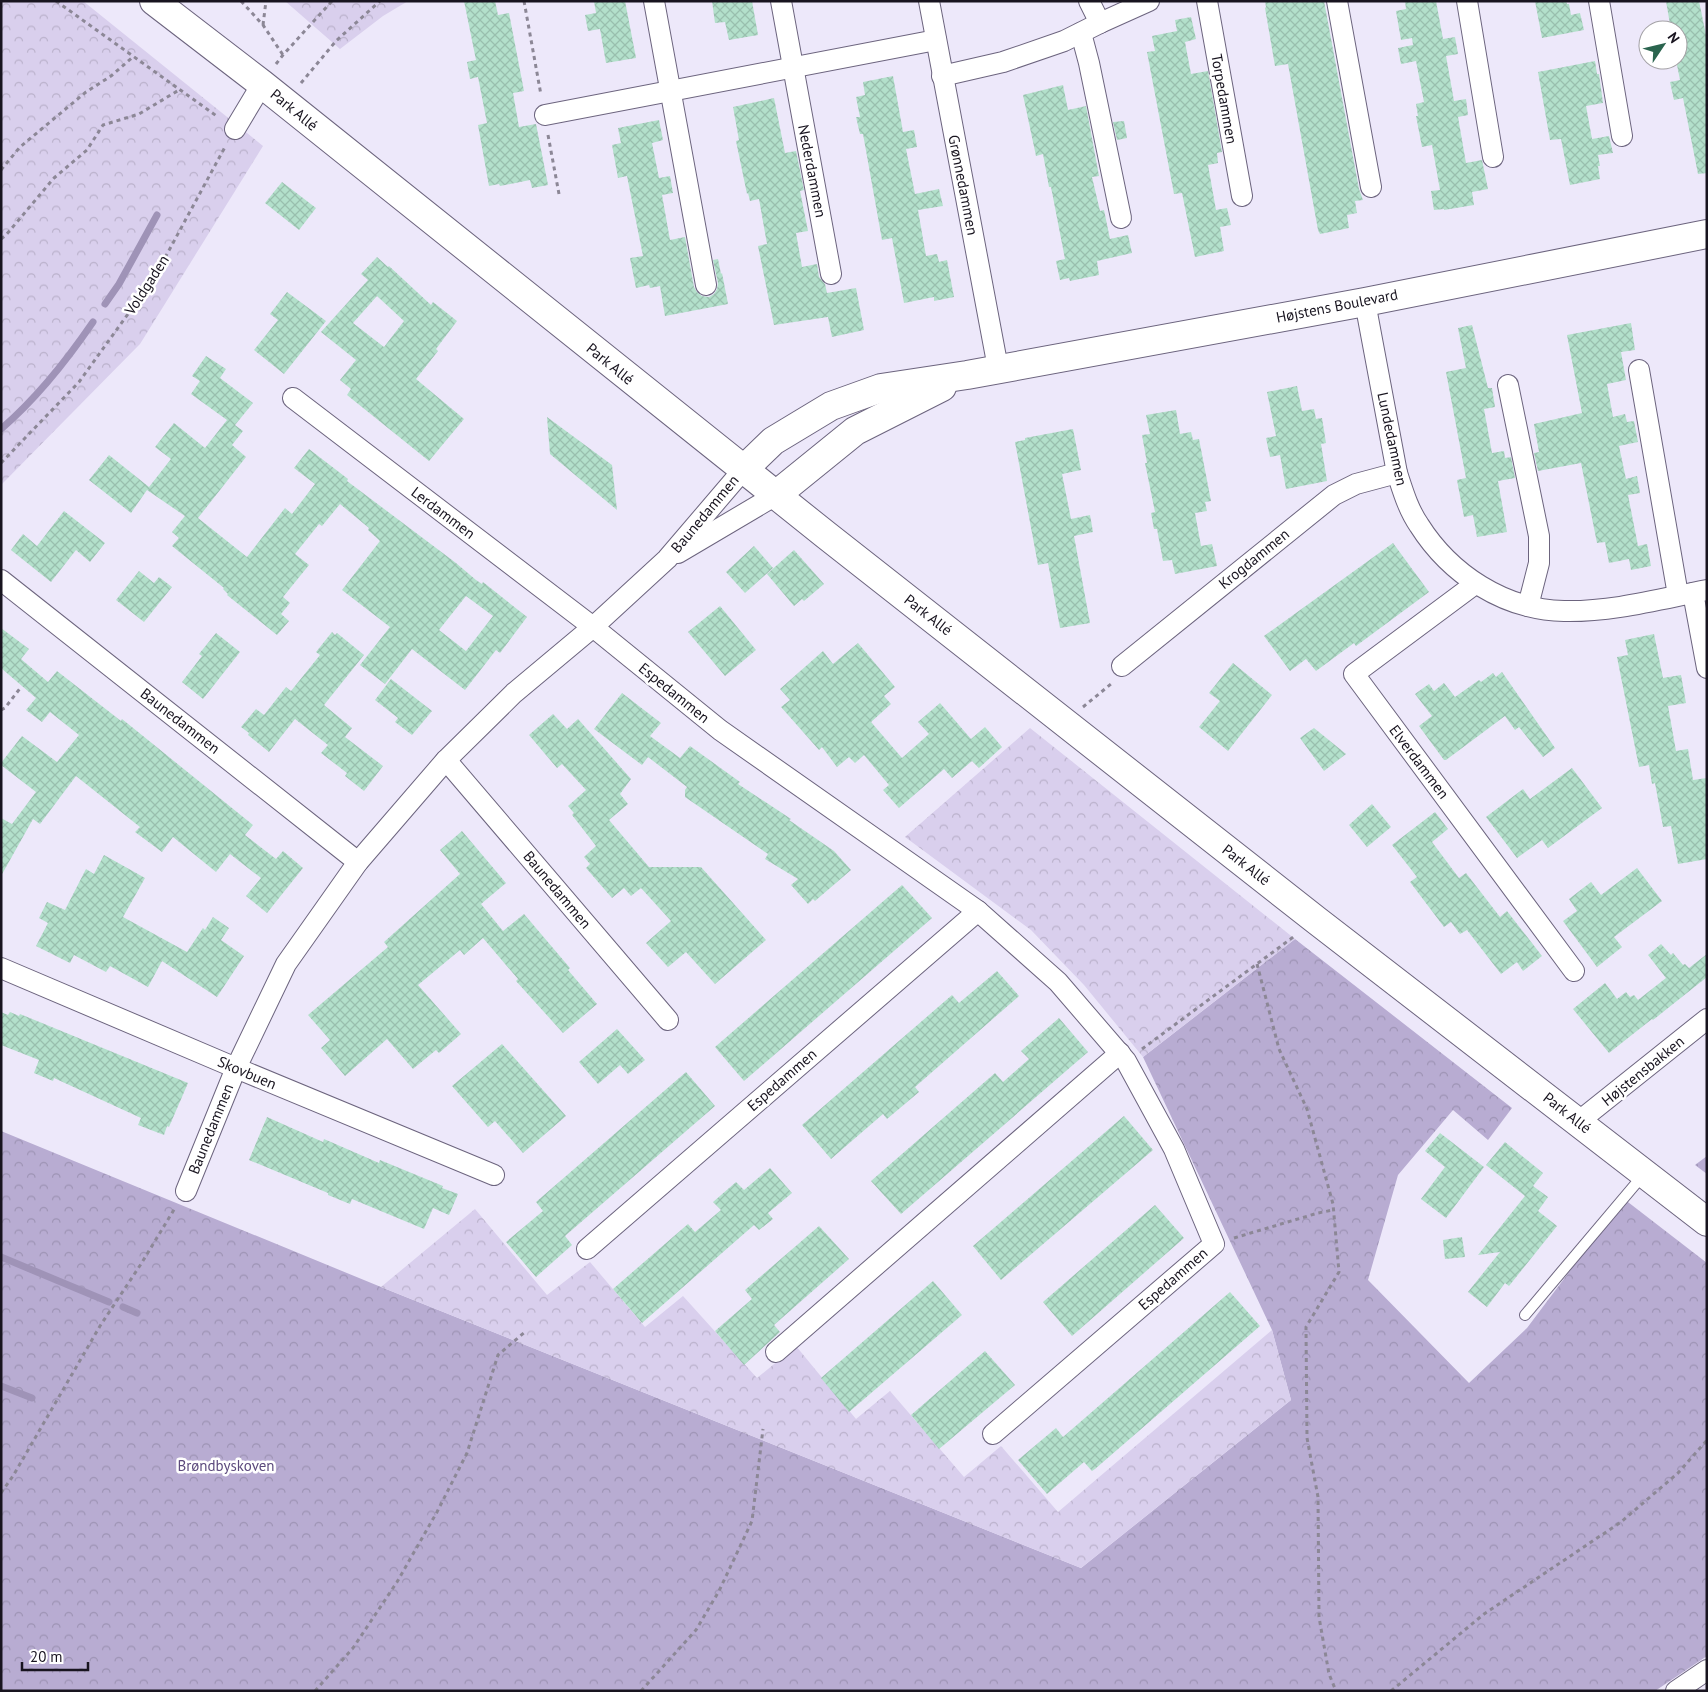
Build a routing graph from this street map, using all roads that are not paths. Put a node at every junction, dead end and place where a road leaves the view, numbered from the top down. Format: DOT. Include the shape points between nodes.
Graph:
graph roads {
  1 [pos="154,1"];
  2 [pos="654,1"];
  3 [pos="781,1"];
  4 [pos="929,1"];
  5 [pos="1088,1"];
  6 [pos="1150,1"];
  7 [pos="1207,1"];
  8 [pos="1338,1"];
  9 [pos="1467,1"];
  10 [pos="1599,1"];
  11 [pos="1100,23"];
  12 [pos="1080,33"];
  13 [pos="936,40"];
  14 [pos="793,67"];
  15 [pos="942,76"];
  16 [pos="262,84"];
  17 [pos="670,91"];
  18 [pos="544,115"];
  19 [pos="235,129"];
  20 [pos="1622,136"];
  21 [pos="1493,157"];
  22 [pos="1371,187"];
  23 [pos="1242,196"];
  24 [pos="1121,218"];
  25 [pos="1707,234"];
  26 [pos="831,274"];
  27 [pos="706,285"];
  28 [pos="1365,302"];
  29 [pos="998,368"];
  30 [pos="1638,370"];
  31 [pos="966,375"];
  32 [pos="1508,385"];
  33 [pos="293,398"];
  34 [pos="743,470"];
  35 [pos="1397,473"];
  36 [pos="776,495"];
  37 [pos="667,559"];
  38 [pos="1,580"];
  39 [pos="1475,584"];
  40 [pos="1693,593"];
  41 [pos="1528,606"];
  42 [pos="593,627"];
  43 [pos="1122,666"];
  44 [pos="1707,668"];
  45 [pos="446,760"];
  46 [pos="358,862"];
  47 [pos="978,911"];
  48 [pos="1,968"];
  49 [pos="1574,972"];
  50 [pos="1707,1019"];
  51 [pos="668,1020"];
  52 [pos="1123,1057"];
  53 [pos="236,1068"];
  54 [pos="1578,1122"];
  55 [pos="1645,1174"];
  56 [pos="494,1175"];
  57 [pos="186,1191"];
  58 [pos="1707,1222"];
  59 [pos="587,1249"];
  60 [pos="1525,1315"];
  61 [pos="776,1352"];
  62 [pos="993,1434"];
  63 [pos="1707,1670"];
  64 [pos="1676,1691"];
  1 -- 16 [label="street, Park Allé"];
  2 -- 17 [label="street"];
  3 -- 14 [label="street, Nederdammen"];
  4 -- 13 [label="street, Grønnedammen"];
  5 -- 11 [label="street"];
  6 -- 11 [label="street"];
  7 -- 23 [label="street, Torpedammen"];
  8 -- 22 [label="street"];
  9 -- 21 [label="street"];
  10 -- 20 [label="street"];
  11 -- 12 [label="street"];
  12 -- 15 [label="street" via="1003,62"];
  12 -- 24 [label="street"];
  13 -- 14 [label="street"];
  13 -- 15 [label="street, Grønnedammen"];
  14 -- 17 [label="street"];
  14 -- 26 [label="street, Nederdammen"];
  15 -- 29 [label="street, Grønnedammen"];
  16 -- 19 [label="street"];
  16 -- 34 [label="street, Park Allé"];
  17 -- 18 [label="street"];
  17 -- 27 [label="street"];
  25 -- 28 [label="street, Højstens Boulevard"];
  28 -- 29 [label="street, Højstens Boulevard"];
  28 -- 35 [label="street, Lundedammen"];
  29 -- 31 [label="street, Højstens Boulevard"];
  30 -- 40 [label="street"];
  31 -- 34 [label="street, Højstens Boulevard" via="881,388 832,406 774,441"];
  31 -- 36 [label="street, Højstens Boulevard" via="855,431"];
  32 -- 41 [label="street" via="1539,536 1539,563"];
  33 -- 42 [label="street, Lerdammen"];
  34 -- 36 [label="street, Park Allé"];
  34 -- 37 [label="street, Baunedammen"];
  35 -- 39 [label="street, Lundedammen" via="1405,499 1423,532 1453,567"];
  35 -- 43 [label="street, Krogdammen" via="1356,484 1334,495"];
  36 -- 37 [label="street, Baunedammen"];
  36 -- 54 [label="street, Park Allé"];
  37 -- 42 [label="street, Baunedammen"];
  38 -- 46 [label="street, Baunedammen"];
  39 -- 41 [label="street, Lundedammen"];
  39 -- 49 [label="street, Elverdammen" via="1354,674"];
  40 -- 41 [label="street, Lundedammen" via="1598,609 1562,611"];
  40 -- 44 [label="street"];
  42 -- 45 [label="street, Baunedammen" via="514,693"];
  42 -- 47 [label="street, Espedammen" via="720,730"];
  45 -- 46 [label="street, Baunedammen"];
  45 -- 51 [label="street, Baunedammen"];
  46 -- 53 [label="street, Baunedammen" via="286,964"];
  47 -- 52 [label="street, Espedammen" via="1058,982"];
  47 -- 59 [label="street, Espedammen"];
  48 -- 53 [label="street, Skovbuen"];
  50 -- 54 [label="street, Højstensbakken"];
  52 -- 61 [label="street"];
  52 -- 62 [label="street, Espedammen" via="1174,1149 1214,1244"];
  53 -- 56 [label="street, Skovbuen"];
  53 -- 57 [label="street, Baunedammen"];
  54 -- 55 [label="street, Park Allé"];
  55 -- 58 [label="street, Park Allé"];
  55 -- 60 [label="lane"];
  63 -- 64 [label="street"];
}
